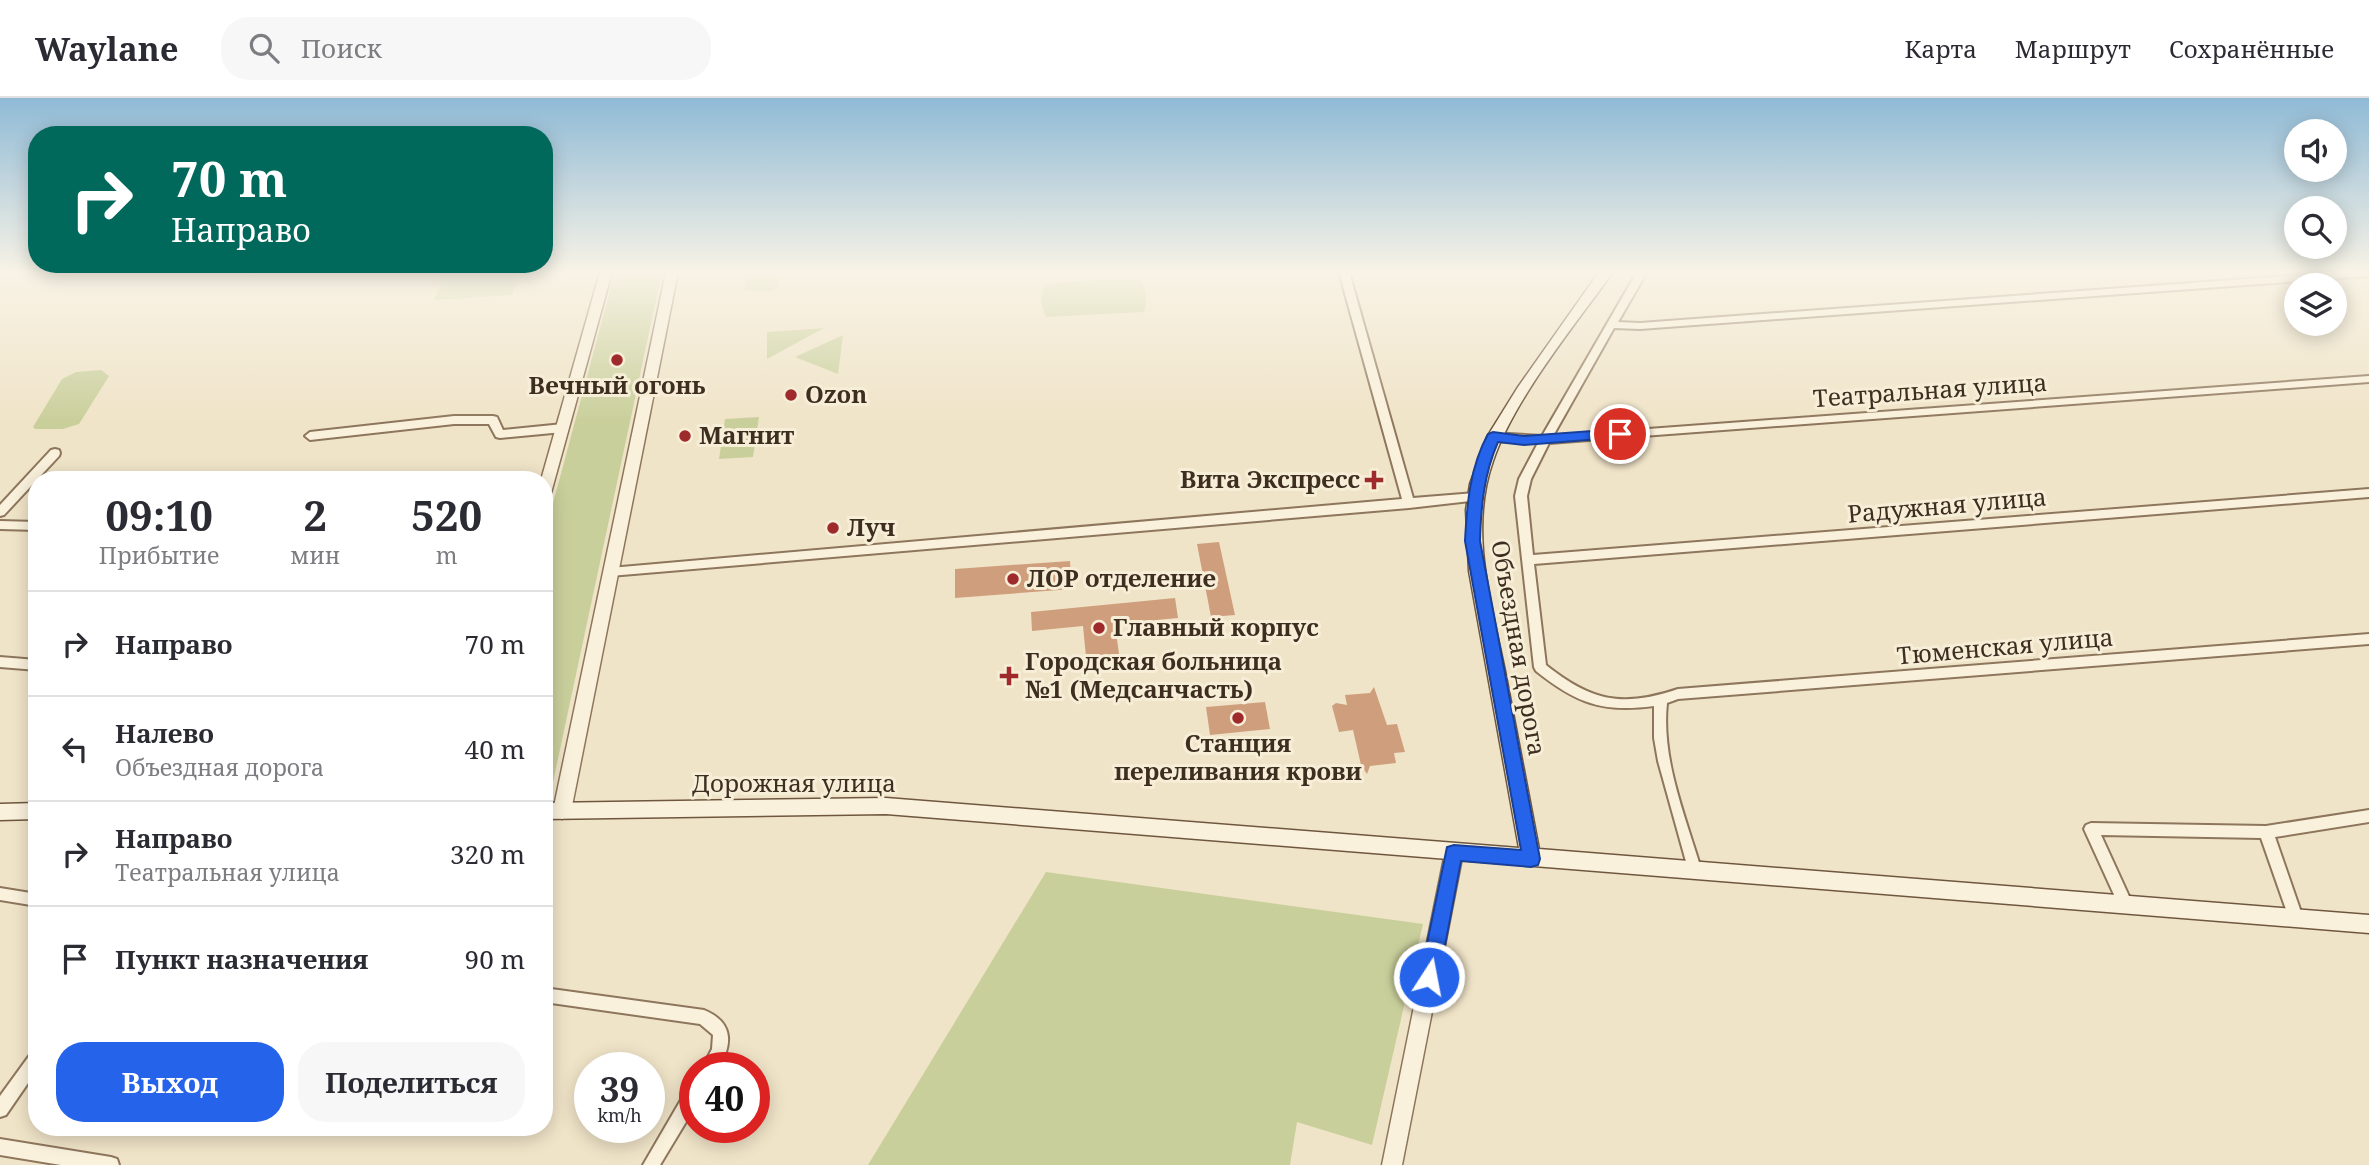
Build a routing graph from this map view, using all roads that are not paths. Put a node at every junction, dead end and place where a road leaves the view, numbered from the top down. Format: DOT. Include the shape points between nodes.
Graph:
graph roads {
  1 [pos="592,322"];
  2 [pos="661,322"];
  3 [pos="1358,322"];
  4 [pos="1572,322"];
  5 [pos="1612,322"];
  6 [pos="1705,322"];
  7 [pos="1610,325"];
  8 [pos="2369,379"];
  9 [pos="563,428"];
  10 [pos="310,436"];
  11 [pos="1493,437"];
  12 [pos="1545,440"];
  13 [pos="55,453"];
  14 [pos="38,471"];
  15 [pos="550,471"];
  16 [pos="28,482"];
  17 [pos="2369,493"];
  18 [pos="1475,497"];
  19 [pos="1409,504"];
  20 [pos="0,512"];
  21 [pos="0,525"];
  22 [pos="28,526"];
  23 [pos="1529,560"];
  24 [pos="611,572"];
  25 [pos="2369,639"];
  26 [pos="0,662"];
  27 [pos="28,664"];
  28 [pos="1661,700"];
  29 [pos="0,811"];
  30 [pos="28,811"];
  31 [pos="553,811"];
  32 [pos="2369,816"];
  33 [pos="2266,832"];
  34 [pos="1454,853"];
  35 [pos="1531,859"];
  36 [pos="1695,872"];
  37 [pos="0,894"];
  38 [pos="28,899"];
  39 [pos="2126,905"];
  40 [pos="2296,918"];
  41 [pos="2369,924"];
  42 [pos="553,996"];
  43 [pos="719,1052"];
  44 [pos="28,1070"];
  45 [pos="0,1109"];
  46 [pos="679,1119"];
  47 [pos="0,1147"];
  48 [pos="111,1165"];
  49 [pos="651,1165"];
  50 [pos="1392,1165"];
  1 -- 9 [label="street"];
  2 -- 24 [label="street"];
  3 -- 19 [label="street"];
  4 -- 11 [label="main road, Объездная дорога"];
  5 -- 7 [label="street"];
  6 -- 7 [label="street"];
  7 -- 12 [label="street"];
  8 -- 12 [label="street, Театральная улица"];
  9 -- 10 [label="street" via="500,434 493,420 454,420"];
  9 -- 15 [label="street"];
  11 -- 12 [label="street, Театральная улица"];
  11 -- 18 [label="main road, Объездная дорога"];
  12 -- 23 [label="street" via="1521,496"];
  13 -- 14 [label="street"];
  16 -- 20 [label="street"];
  17 -- 23 [label="street, Радужная улица"];
  18 -- 19 [label="street"];
  18 -- 35 [label="main road, Объездная дорога" via="1472,541"];
  19 -- 24 [label="street"];
  21 -- 22 [label="street"];
  23 -- 28 [label="street, Тюменская улица" via="1540,667 1599,704 1624,706"];
  24 -- 31 [label="street"];
  25 -- 28 [label="street, Тюменская улица" via="1678,694"];
  26 -- 27 [label="street"];
  28 -- 36 [label="street" via="1657,716 1661,741"];
  29 -- 30 [label="main road"];
  31 -- 34 [label="main road, Дорожная улица" via="886,806"];
  32 -- 33 [label="street"];
  33 -- 39 [label="street" via="2091,829"];
  33 -- 40 [label="street"];
  34 -- 35 [label="main road, Дорожная улица"];
  34 -- 50 [label="street"];
  35 -- 36 [label="main road, Дорожная улица"];
  36 -- 39 [label="main road, Дорожная улица"];
  37 -- 38 [label="street"];
  39 -- 40 [label="main road, Дорожная улица"];
  40 -- 41 [label="main road, Дорожная улица"];
  42 -- 43 [label="street" via="704,1017 721,1032"];
  44 -- 45 [label="street"];
  46 -- 49 [label="street"];
  47 -- 48 [label="street"];
}
